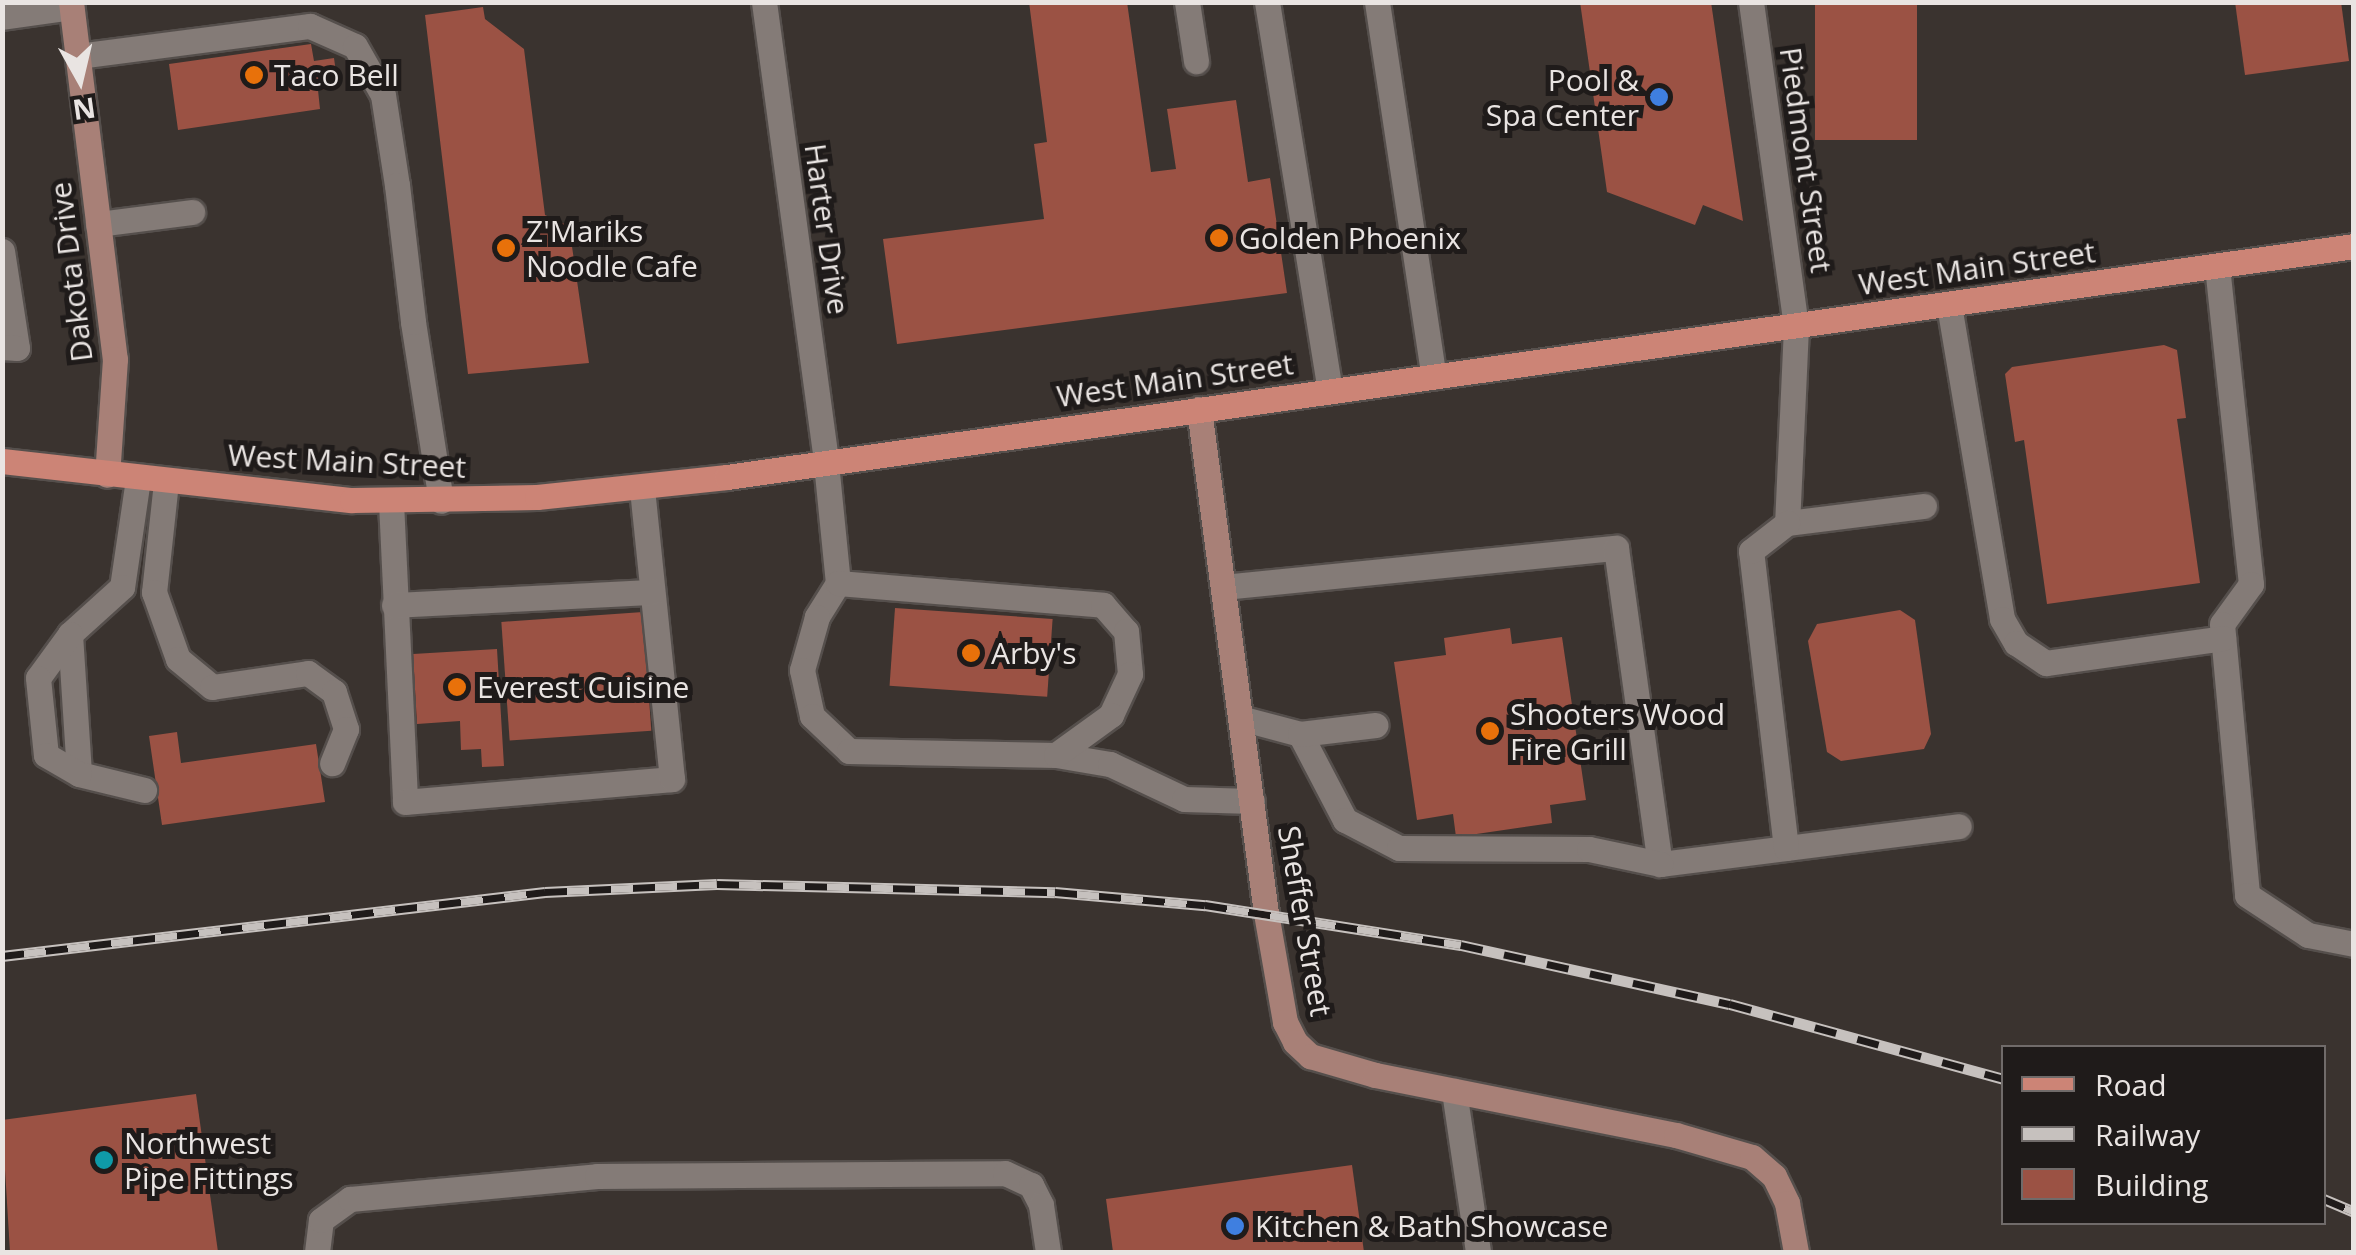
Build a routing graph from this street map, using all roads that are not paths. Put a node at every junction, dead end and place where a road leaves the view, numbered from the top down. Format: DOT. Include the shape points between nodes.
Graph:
graph roads {
  1 [pos="764,2"];
  2 [pos="1187,2"];
  3 [pos="1267,2"];
  4 [pos="1377,2"];
  5 [pos="1751,2"];
  6 [pos="71,4"];
  7 [pos="2,17"];
  8 [pos="78,56"];
  9 [pos="1196,61"];
  10 [pos="192,212"];
  11 [pos="98,224"];
  12 [pos="2354,246"];
  13 [pos="2,251"];
  14 [pos="2216,266"];
  15 [pos="1949,304"];
  16 [pos="1796,327"];
  17 [pos="2,347"];
  18 [pos="1434,377"];
  19 [pos="1330,391"];
  20 [pos="1198,409"];
  21 [pos="2,461"];
  22 [pos="826,463"];
  23 [pos="107,475"];
  24 [pos="138,479"];
  25 [pos="166,482"];
  26 [pos="642,486"];
  27 [pos="441,501"];
  28 [pos="391,502"];
  29 [pos="1924,506"];
  30 [pos="1787,523"];
  31 [pos="838,583"];
  32 [pos="1223,587"];
  33 [pos="652,592"];
  34 [pos="394,605"];
  35 [pos="2223,638"];
  36 [pos="1240,718"];
  37 [pos="1375,725"];
  38 [pos="1300,734"];
  39 [pos="1056,756"];
  40 [pos="332,763"];
  41 [pos="144,790"];
  42 [pos="1252,801"];
  43 [pos="1959,826"];
  44 [pos="1786,848"];
  45 [pos="1660,864"];
  46 [pos="2354,944"];
  47 [pos="1454,1091"];
  48 [pos="317,1252"];
  49 [pos="1048,1252"];
  50 [pos="1478,1252"];
  51 [pos="1796,1252"];
  1 -- 22 [label="street, Harter Drive"];
  2 -- 9 [label="street"];
  3 -- 19 [label="street"];
  4 -- 18 [label="street"];
  5 -- 16 [label="street, Piedmont Street"];
  6 -- 7 [label="street"];
  6 -- 8 [label="street, Dakota Drive"];
  8 -- 11 [label="street, Dakota Drive"];
  8 -- 27 [label="street" via="310,26 355,46 383,95"];
  10 -- 11 [label="street"];
  11 -- 23 [label="street, Dakota Drive" via="115,359"];
  12 -- 14 [label="main road, West Main Street"];
  13 -- 17 [label="street" via="17,348"];
  14 -- 15 [label="main road, West Main Street"];
  14 -- 35 [label="street" via="2252,584 2222,624"];
  15 -- 16 [label="main road, West Main Street"];
  15 -- 35 [label="street" via="2002,619 2016,643 2046,663"];
  16 -- 18 [label="main road, West Main Street"];
  16 -- 30 [label="street, Piedmont Street"];
  18 -- 19 [label="main road, West Main Street"];
  19 -- 20 [label="main road, West Main Street"];
  20 -- 22 [label="main road, West Main Street"];
  20 -- 32 [label="street, Sheffer Street"];
  21 -- 23 [label="main road, West Main Street"];
  22 -- 26 [label="main road, West Main Street"];
  22 -- 31 [label="street, Harter Drive"];
  23 -- 24 [label="main road, West Main Street"];
  24 -- 25 [label="main road, West Main Street"];
  24 -- 41 [label="street" via="122,587 70,634 79,774"];
  25 -- 28 [label="main road, West Main Street"];
  25 -- 40 [label="street" via="154,592 178,659 212,687 308,673 334,692 346,729"];
  26 -- 27 [label="main road, West Main Street"];
  26 -- 33 [label="street"];
  27 -- 28 [label="main road, West Main Street"];
  28 -- 34 [label="street"];
  29 -- 30 [label="street"];
  30 -- 44 [label="street" via="1752,551"];
  31 -- 39 [label="street" via="817,617 802,670 812,716 849,750"];
  31 -- 39 [label="street" via="1102,606 1126,631 1130,674 1111,715"];
  32 -- 36 [label="street, Sheffer Street"];
  32 -- 45 [label="street" via="1616,548"];
  33 -- 34 [label="street"];
  33 -- 34 [label="street" via="672,779 405,802"];
  35 -- 46 [label="street" via="2247,894 2308,935"];
  36 -- 38 [label="street"];
  36 -- 42 [label="street, Sheffer Street"];
  37 -- 38 [label="street"];
  38 -- 45 [label="street" via="1345,820 1399,848 1589,849"];
  39 -- 42 [label="street" via="1110,764 1184,799"];
  42 -- 47 [label="street, Sheffer Street" via="1278,992 1295,1042 1339,1066"];
  43 -- 44 [label="street"];
  44 -- 45 [label="street"];
  47 -- 50 [label="street"];
  47 -- 51 [label="street, Sheffer Street" via="1676,1135 1752,1158 1774,1176 1787,1203"];
  48 -- 49 [label="street" via="321,1220 350,1199 597,1176 1005,1174 1030,1185 1041,1204"];
}
